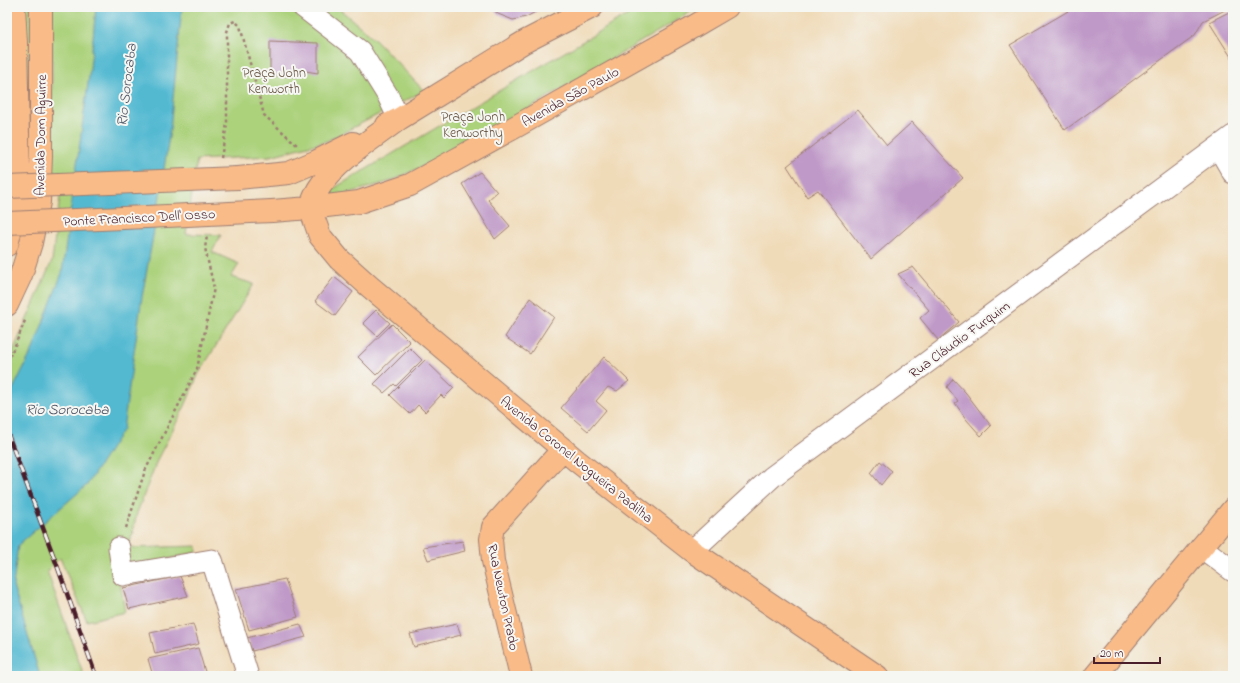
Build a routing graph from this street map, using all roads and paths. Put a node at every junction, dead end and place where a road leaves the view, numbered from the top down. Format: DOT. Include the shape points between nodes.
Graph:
graph roads {
  1 [pos="14,7"];
  2 [pos="40,7"];
  3 [pos="303,7"];
  4 [pos="592,7"];
  5 [pos="727,7"];
  6 [pos="399,119"];
  7 [pos="1225,142"];
  8 [pos="315,162"];
  9 [pos="220,163"];
  10 [pos="1233,173"];
  11 [pos="7,187"];
  12 [pos="310,208"];
  13 [pos="272,211"];
  14 [pos="7,222"];
  15 [pos="208,233"];
  16 [pos="7,245"];
  17 [pos="7,305"];
  18 [pos="563,449"];
  19 [pos="1233,509"];
  20 [pos="1201,547"];
  21 [pos="119,548"];
  22 [pos="692,551"];
  23 [pos="1233,571"];
  24 [pos="248,676"];
  25 [pos="521,676"];
  26 [pos="877,676"];
  27 [pos="1095,676"];
  1 -- 16 [label="main road, Avenida Dom Aguirre" via="19,182 17,204"];
  2 -- 17 [label="main road, Avenida Dom Aguirre" via="39,202 31,243 21,275"];
  3 -- 6 [label="street" via="360,51"];
  4 -- 6 [label="main road" via="524,42"];
  5 -- 12 [label="main road, Avenida São Paulo" via="410,184 359,202"];
  6 -- 8 [label="main road"];
  6 -- 12 [label="main road" via="328,175 318,189"];
  7 -- 10 [label="street"];
  7 -- 22 [label="street, Rua Cláudio Furquim" via="772,477"];
  8 -- 9 [label="path" via="264,114 240,26 235,21 230,23 227,32 227,124"];
  8 -- 11 [label="main road, bridge" via="289,172 238,178"];
  12 -- 13 [label="main road, Avenida São Paulo"];
  12 -- 18 [label="main road, Avenida Coronel Nogueira Padilha" via="320,236 339,259"];
  13 -- 14 [label="main road, Ponte Francisco Dell' Osso, bridge"];
  15 -- 21 [label="path" via="205,248 214,288 198,369 145,472"];
  18 -- 22 [label="main road, Avenida Coronel Nogueira Padilha"];
  18 -- 25 [label="main road, Rua Newton Prado" via="493,527 493,561"];
  19 -- 20 [label="main road"];
  20 -- 23 [label="street"];
  20 -- 27 [label="main road"];
  21 -- 24 [label="street" via="124,575 212,560"];
  22 -- 26 [label="main road, Avenida Coronel Nogueira Padilha"];
}
